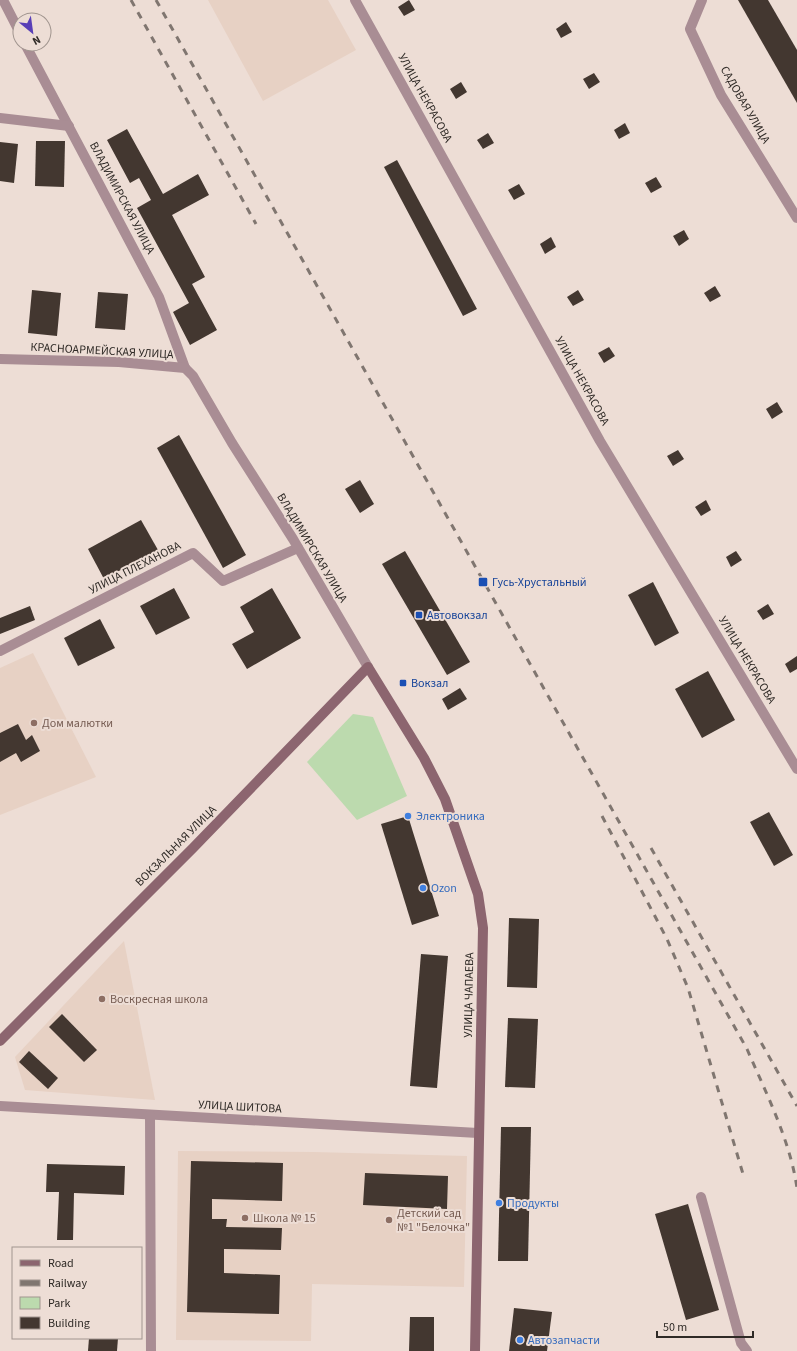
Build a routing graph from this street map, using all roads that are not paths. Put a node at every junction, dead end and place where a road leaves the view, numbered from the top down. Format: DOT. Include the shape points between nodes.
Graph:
graph roads {
  1 [pos="3,0"];
  2 [pos="355,0"];
  3 [pos="702,0"];
  4 [pos="12,17"];
  5 [pos="29,52"];
  6 [pos="0,118"];
  7 [pos="69,126"];
  8 [pos="797,218"];
  9 [pos="0,359"];
  10 [pos="185,368"];
  11 [pos="232,443"];
  12 [pos="298,548"];
  13 [pos="0,651"];
  14 [pos="368,667"];
  15 [pos="797,769"];
  16 [pos="0,1041"];
  17 [pos="0,1106"];
  18 [pos="150,1115"];
  19 [pos="478,1133"];
  20 [pos="700,1197"];
  21 [pos="151,1351"];
  22 [pos="475,1351"];
  23 [pos="747,1351"];
  1 -- 4 [label="street"];
  2 -- 15 [label="street, УЛИЦА НЕКРАСОВА" via="600,441"];
  3 -- 8 [label="street, САДОВАЯ УЛИЦА" via="690,29 721,94"];
  5 -- 7 [label="street, ВЛАДИМИРСКАЯ УЛИЦА"];
  6 -- 7 [label="street"];
  7 -- 10 [label="street, ВЛАДИМИРСКАЯ УЛИЦА" via="159,297"];
  9 -- 10 [label="street, КРАСНОАРМЕЙСКАЯ УЛИЦА" via="119,362"];
  10 -- 11 [label="street, КРАСНОАРМЕЙСКАЯ УЛИЦА" via="193,376"];
  11 -- 12 [label="street, ВЛАДИМИРСКАЯ УЛИЦА"];
  12 -- 13 [label="street, УЛИЦА ПЛЕХАНОВА" via="224,581 193,553"];
  12 -- 14 [label="street, ВЛАДИМИРСКАЯ УЛИЦА"];
  14 -- 16 [label="main road, ВОКЗАЛЬНАЯ УЛИЦА" via="199,842"];
  14 -- 19 [label="main road, УЛИЦА ЧАПАЕВА" via="424,758 445,799 478,894 483,928"];
  17 -- 18 [label="street, УЛИЦА ШИТОВА"];
  18 -- 19 [label="street, УЛИЦА ШИТОВА"];
  18 -- 21 [label="street"];
  19 -- 22 [label="main road, УЛИЦА ЧАПАЕВА"];
  20 -- 23 [label="street" via="741,1343"];
}
